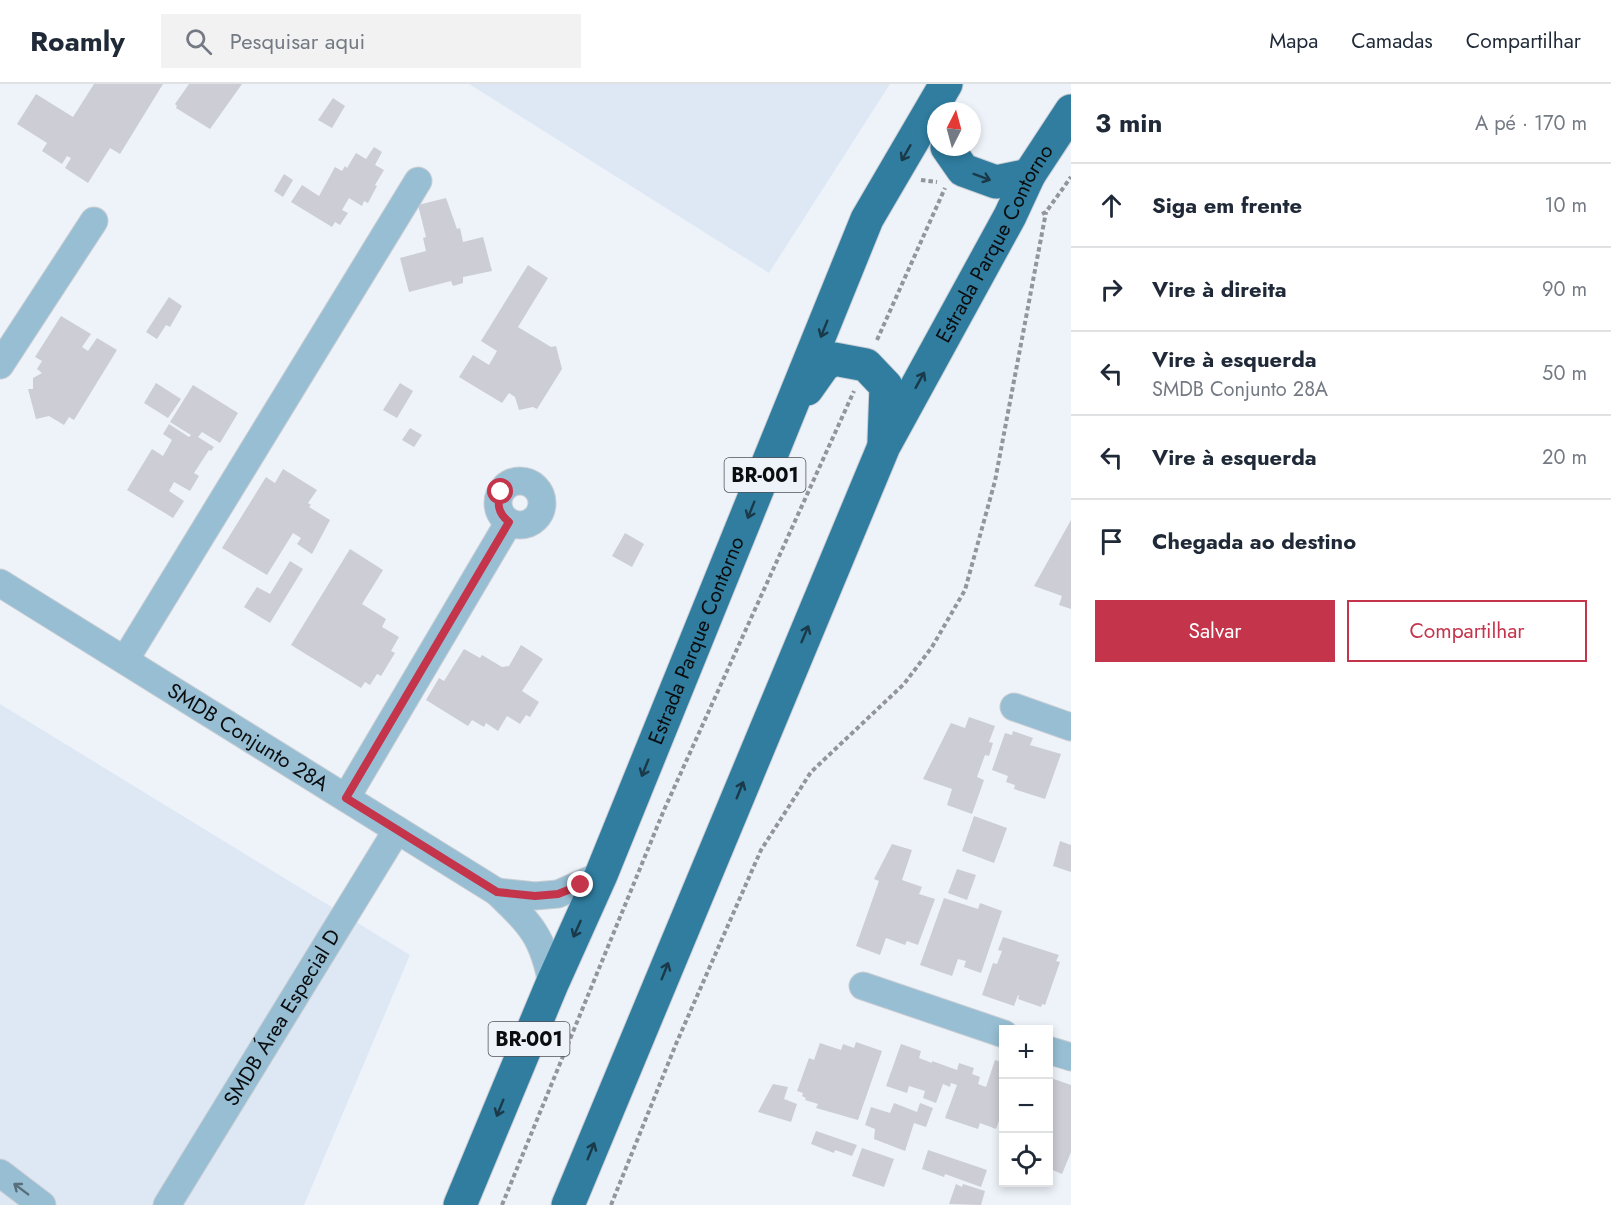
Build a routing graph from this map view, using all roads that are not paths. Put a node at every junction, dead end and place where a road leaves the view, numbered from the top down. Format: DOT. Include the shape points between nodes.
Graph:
graph roads {
  1 [pos="943,95"];
  2 [pos="1071,111"];
  3 [pos="954,156"];
  4 [pos="1029,175"];
  5 [pos="418,181"];
  6 [pos="94,221"];
  7 [pos="0,365"];
  8 [pos="790,414"];
  9 [pos="884,446"];
  10 [pos="509,522"];
  11 [pos="0,583"];
  12 [pos="125,660"];
  13 [pos="1014,707"];
  14 [pos="1071,727"];
  15 [pos="346,798"];
  16 [pos="398,830"];
  17 [pos="601,875"];
  18 [pos="497,892"];
  19 [pos="552,984"];
  20 [pos="863,986"];
  21 [pos="999,1032"];
  22 [pos="1053,1052"];
  23 [pos="1071,1057"];
  24 [pos="0,1173"];
  25 [pos="42,1205"];
  26 [pos="166,1205"];
  27 [pos="460,1205"];
  28 [pos="568,1205"];
  1 -- 8 [label="highway, Estrada Parque Contorno / BR-001, one-way" via="867,219"];
  2 -- 4 [label="highway, Estrada Parque Contorno"];
  3 -- 4 [label="highway, one-way" via="963,170 996,182"];
  9 -- 4 [label="highway, Estrada Parque Contorno, one-way"];
  5 -- 12 [label="street"];
  6 -- 7 [label="street"];
  8 -- 9 [label="highway" via="830,359 866,365 886,386"];
  8 -- 17 [label="highway, Estrada Parque Contorno / BR-001, one-way"];
  28 -- 9 [label="highway, Estrada Parque Contorno, one-way"];
  10 -- 15 [label="street"];
  11 -- 12 [label="street, SMDB Conjunto 28A"];
  12 -- 15 [label="street, SMDB Conjunto 28A"];
  13 -- 14 [label="street"];
  15 -- 16 [label="street, SMDB Conjunto 28A"];
  16 -- 18 [label="street, SMDB Conjunto 28A"];
  16 -- 26 [label="street, SMDB Área Especial D"];
  17 -- 18 [label="street" via="558,894"];
  17 -- 19 [label="highway, Estrada Parque Contorno / BR-001, one-way"];
  18 -- 19 [label="street" via="539,939"];
  19 -- 27 [label="highway, Estrada Parque Contorno / BR-001, one-way"];
  20 -- 21 [label="street"];
  22 -- 23 [label="street"];
  25 -- 24 [label="street, one-way"];
}
